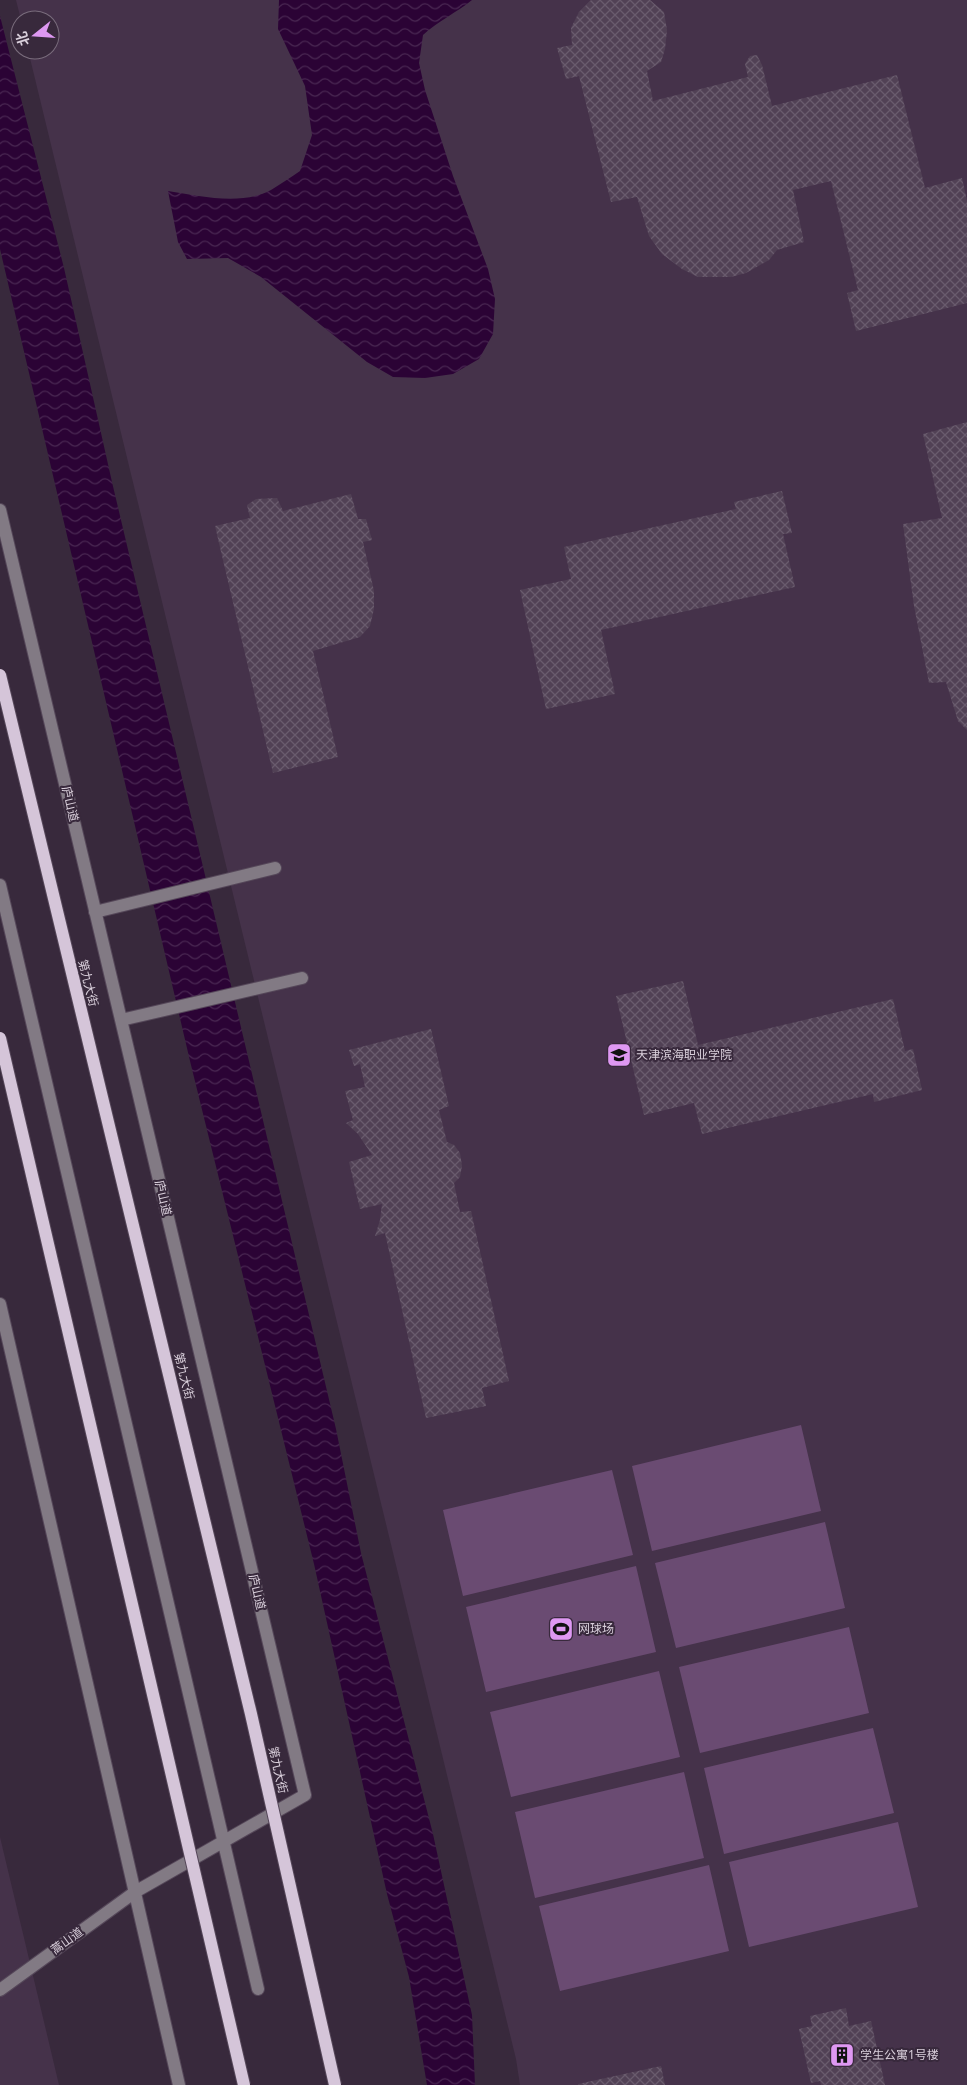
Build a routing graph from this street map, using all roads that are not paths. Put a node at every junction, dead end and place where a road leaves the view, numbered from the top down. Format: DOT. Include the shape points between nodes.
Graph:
graph roads {
  1 [pos="0,510"];
  2 [pos="0,675"];
  3 [pos="275,868"];
  4 [pos="0,885"];
  5 [pos="95,912"];
  6 [pos="302,978"];
  7 [pos="121,1020"];
  8 [pos="0,1038"];
  9 [pos="0,1304"];
  10 [pos="223,1842"];
  11 [pos="135,1892"];
  12 [pos="258,1989"];
  13 [pos="0,1990"];
  14 [pos="179,2085"];
  15 [pos="244,2085"];
  16 [pos="334,2085"];
  1 -- 5 [label="street, 庐山道"];
  2 -- 16 [label="main road, 第九大街, bridge" via="251,1714"];
  3 -- 5 [label="street"];
  4 -- 10 [label="street"];
  5 -- 7 [label="street, 庐山道"];
  6 -- 7 [label="street"];
  7 -- 10 [label="street, 庐山道" via="305,1795"];
  8 -- 15 [label="main road, bridge"];
  9 -- 11 [label="street"];
  10 -- 11 [label="street, 庐山道"];
  10 -- 12 [label="street"];
  11 -- 13 [label="street, 蒿山道"];
  11 -- 14 [label="street"];
}
